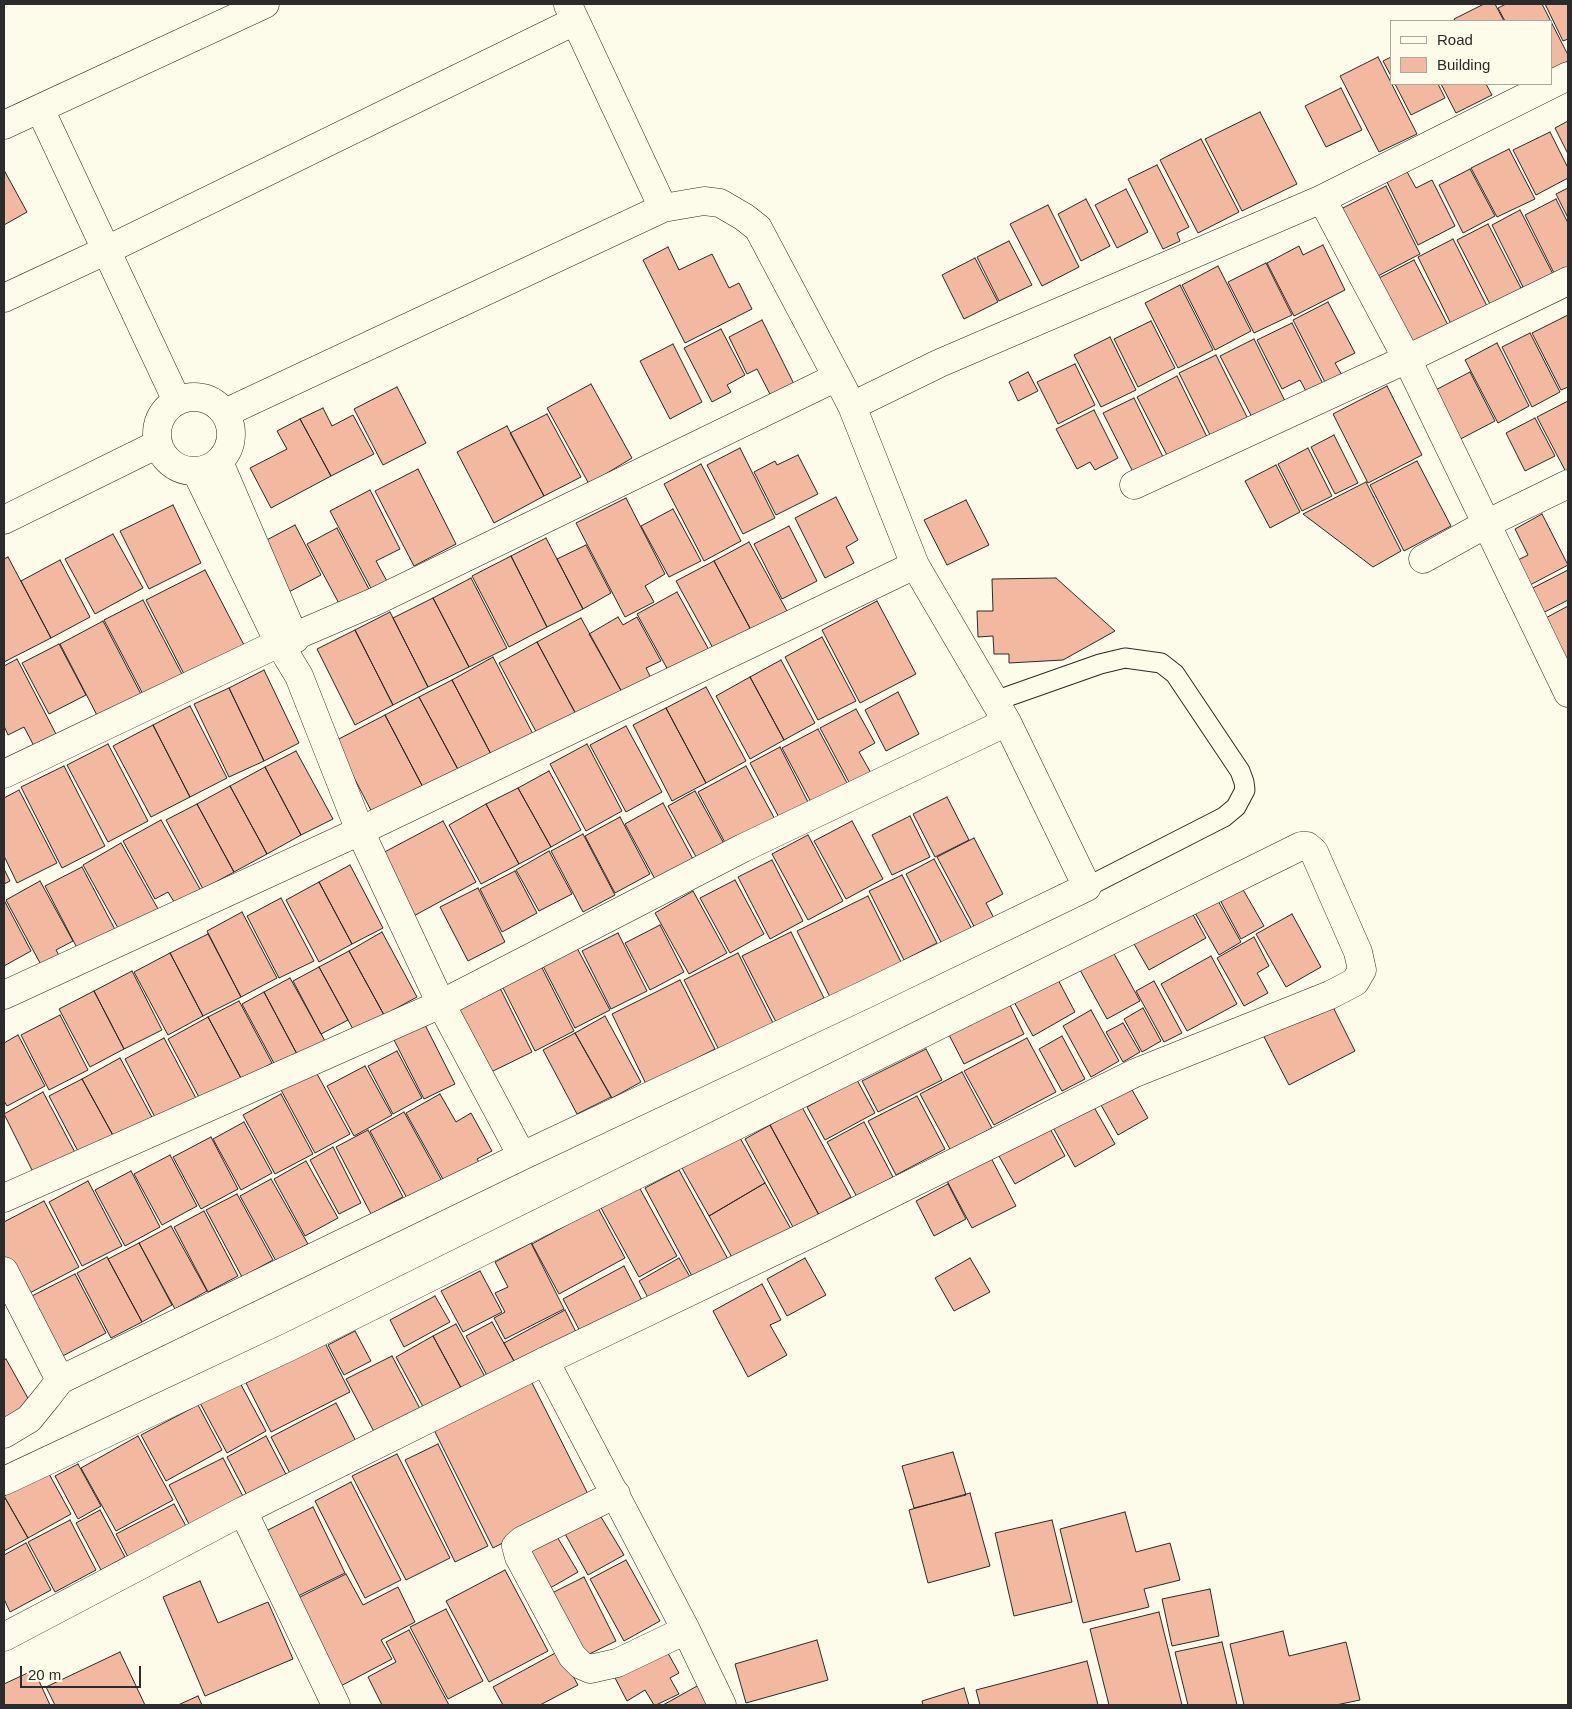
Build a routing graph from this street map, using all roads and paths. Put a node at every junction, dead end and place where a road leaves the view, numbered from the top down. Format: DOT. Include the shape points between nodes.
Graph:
graph roads {
  1 [pos="265,4"];
  2 [pos="571,12"];
  3 [pos="1568,76"];
  4 [pos="1552,84"];
  5 [pos="1550,85"];
  6 [pos="40,109"];
  7 [pos="4,125"];
  8 [pos="1322,199"];
  9 [pos="663,208"];
  10 [pos="107,250"];
  11 [pos="1568,281"];
  12 [pos="4,298"];
  13 [pos="1408,358"];
  14 [pos="837,377"];
  15 [pos="177,400"];
  16 [pos="852,406"];
  17 [pos="226,413"];
  18 [pos="158,444"];
  19 [pos="208,467"];
  20 [pos="1568,484"];
  21 [pos="1134,485"];
  22 [pos="4,520"];
  23 [pos="1488,523"];
  24 [pos="1423,560"];
  25 [pos="915,565"];
  26 [pos="287,639"];
  27 [pos="1568,689"];
  28 [pos="1001,712"];
  29 [pos="4,774"];
  30 [pos="360,831"];
  31 [pos="1088,887"];
  32 [pos="4,995"];
  33 [pos="441,1004"];
  34 [pos="522,1156"];
  35 [pos="4,1198"];
  36 [pos="4,1271"];
  37 [pos="545,1361"];
  38 [pos="60,1380"];
  39 [pos="4,1434"];
  40 [pos="4,1481"];
  41 [pos="616,1494"];
  42 [pos="243,1511"];
  43 [pos="686,1630"];
  44 [pos="4,1637"];
  45 [pos="336,1705"];
  46 [pos="722,1705"];
  1 -- 6 [label="street"];
  2 -- 9 [label="street"];
  2 -- 10 [label="street"];
  3 -- 4 [label="street"];
  5 -- 8 [label="street"];
  6 -- 7 [label="street"];
  6 -- 10 [label="street"];
  8 -- 13 [label="street"];
  8 -- 16 [label="street" via="940,364"];
  9 -- 14 [label="street" via="720,203 758,228"];
  9 -- 17 [label="street"];
  10 -- 12 [label="street"];
  10 -- 15 [label="street"];
  11 -- 13 [label="street"];
  13 -- 21 [label="street"];
  13 -- 23 [label="street"];
  14 -- 16 [label="street"];
  14 -- 26 [label="street" via="383,598"];
  15 -- 17 [label="street" via="188,397 209,399"];
  15 -- 18 [label="street" via="162,414 157,429"];
  16 -- 25 [label="street"];
  17 -- 19 [label="street" via="232,433 230,444 226,454"];
  18 -- 19 [label="street" via="163,456 184,471"];
  18 -- 22 [label="street"];
  19 -- 26 [label="street"];
  20 -- 23 [label="street"];
  23 -- 24 [label="street"];
  23 -- 27 [label="street"];
  25 -- 28 [label="street"];
  25 -- 30 [label="street"];
  26 -- 29 [label="street"];
  26 -- 30 [label="street"];
  28 -- 31 [label="street"];
  28 -- 31 [label="lane" via="1100,664 1125,658 1161,663 1175,674 1240,771 1245,790 1242,799 1224,817"];
  28 -- 33 [label="street"];
  30 -- 32 [label="street"];
  30 -- 33 [label="street"];
  31 -- 34 [label="street"];
  33 -- 34 [label="street"];
  33 -- 35 [label="street"];
  34 -- 38 [label="street"];
  36 -- 38 [label="street"];
  37 -- 40 [label="street" via="1135,1074 1355,982 1362,970 1360,958 1314,852 1306,846 1296,848 291,1346"];
  37 -- 41 [label="street"];
  37 -- 42 [label="street"];
  38 -- 39 [label="street" via="28,1419"];
  41 -- 43 [label="street"];
  41 -- 43 [label="street" via="523,1540 516,1546 519,1557 572,1656 590,1669 617,1663"];
  42 -- 44 [label="street"];
  42 -- 45 [label="street"];
  43 -- 46 [label="street"];
}
